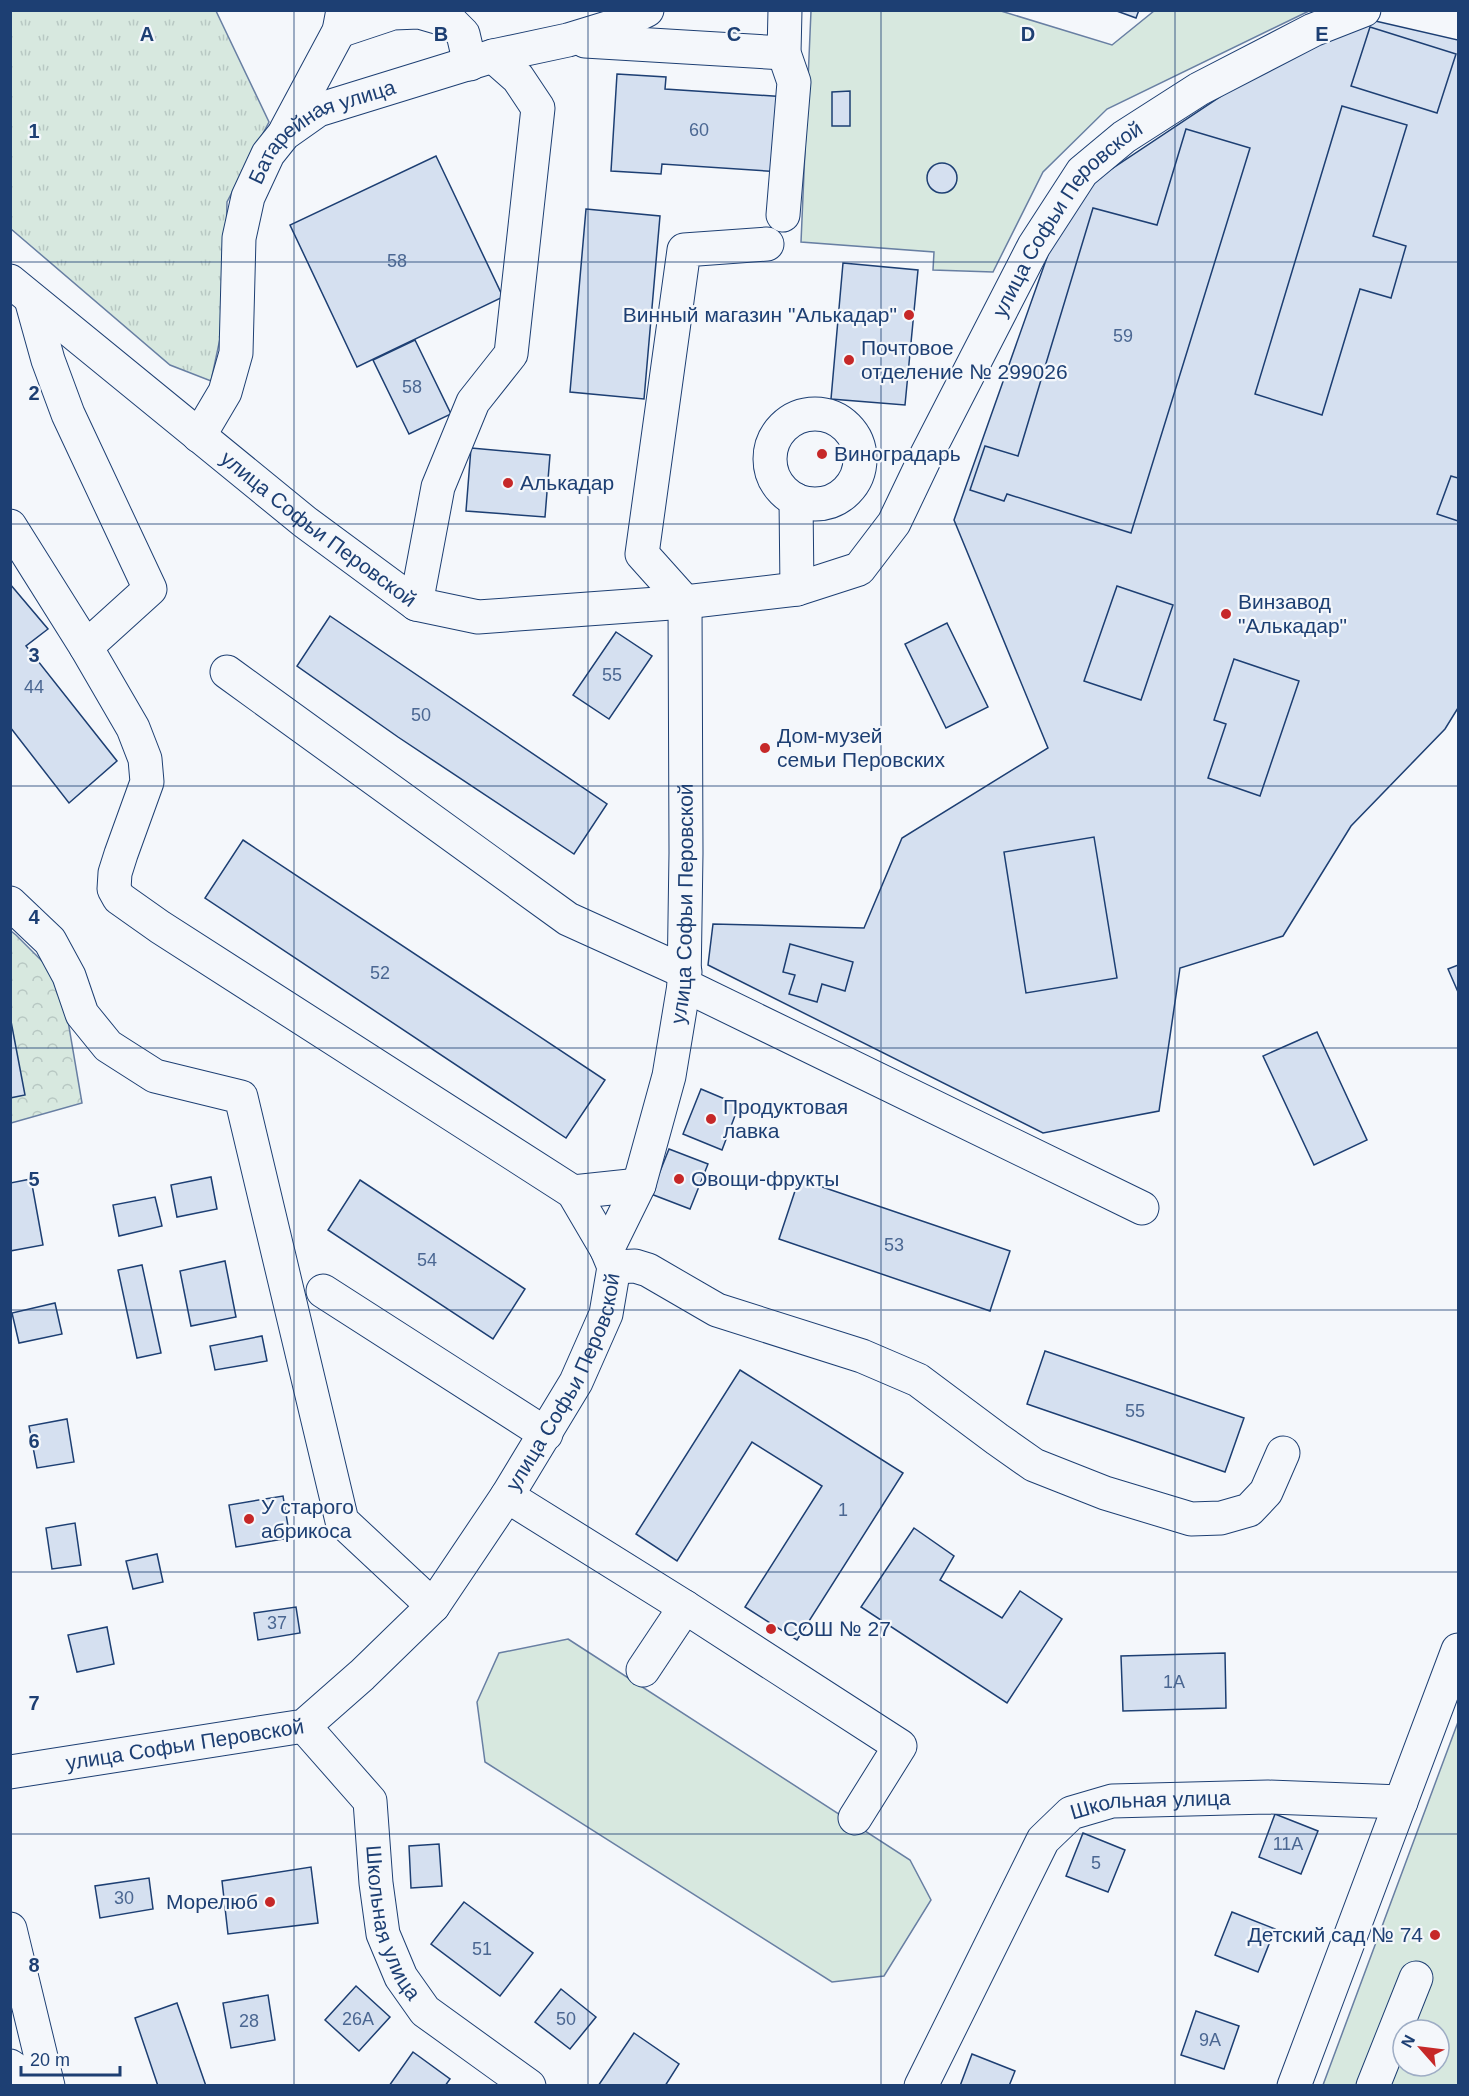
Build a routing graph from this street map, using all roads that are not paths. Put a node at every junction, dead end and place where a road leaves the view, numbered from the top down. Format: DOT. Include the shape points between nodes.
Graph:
graph roads {
  1 [pos="647,10"];
  2 [pos="785,10"];
  3 [pos="1364,10"];
  4 [pos="341,21"];
  5 [pos="568,40"];
  6 [pos="784,53"];
  7 [pos="482,60"];
  8 [pos="284,134"];
  9 [pos="783,215"];
  10 [pos="767,244"];
  11 [pos="21,290"];
  12 [pos="199,436"];
  13 [pos="796,500"];
  14 [pos="10,526"];
  15 [pos="797,589"];
  16 [pos="685,602"];
  17 [pos="416,604"];
  18 [pos="86,647"];
  19 [pos="227,672"];
  20 [pos="10,903"];
  21 [pos="684,978"];
  22 [pos="639,1185"];
  23 [pos="573,1192"];
  24 [pos="1142,1208"];
  25 [pos="610,1258"];
  26 [pos="323,1291"];
  27 [pos="546,1434"];
  28 [pos="1283,1453"];
  29 [pos="507,1496"];
  30 [pos="433,1606"];
  31 [pos="685,1607"];
  32 [pos="1458,1650"];
  33 [pos="643,1670"];
  34 [pos="303,1726"];
  35 [pos="10,1772"];
  36 [pos="1401,1802"];
  37 [pos="855,1818"];
  38 [pos="10,1929"];
  39 [pos="1416,1978"];
  40 [pos="10,2066"];
  41 [pos="40,2085"];
  42 [pos="48,2085"];
  43 [pos="529,2085"];
  44 [pos="921,2085"];
  45 [pos="1294,2085"];
  46 [pos="1373,2085"];
  1 -- 5 [label="street, Батарейная улица" via="617,25"];
  2 -- 6 [label="street"];
  3 -- 15 [label="street, улица Софьи Перовской" via="1313,30 1199,89 1124,136 1082,172 1034,246 894,523 860,569"];
  4 -- 7 [label="street" via="419,12 450,21"];
  4 -- 8 [label="street"];
  5 -- 6 [label="street"];
  5 -- 7 [label="street, Батарейная улица"];
  6 -- 9 [label="street" via="794,82"];
  7 -- 8 [label="street, Батарейная улица" via="318,110"];
  7 -- 17 [label="street" via="518,78 538,108 511,354 473,402 438,487"];
  8 -- 12 [label="street, Батарейная улица" via="268,154 248,197 240,238 236,353 225,392"];
  10 -- 16 [label="street" via="684,250 642,554"];
  11 -- 12 [label="street, улица Софьи Перовской"];
  11 -- 18 [label="street" via="68,414 150,589"];
  12 -- 17 [label="street, улица Софьи Перовской" via="305,522"];
  13 -- 15 [label="street"];
  14 -- 18 [label="street"];
  15 -- 16 [label="street, улица Софьи Перовской"];
  16 -- 17 [label="street, улица Софьи Перовской" via="478,617"];
  16 -- 21 [label="street, улица Софьи Перовской"];
  18 -- 23 [label="street" via="146,759 147,782 116,873 114,889 119,898"];
  19 -- 21 [label="street" via="568,919"];
  20 -- 30 [label="street" via="50,941 69,976 82,1014 108,1046 155,1076 241,1097 342,1521"];
  21 -- 22 [label="street, улица Софьи Перовской" via="669,1076"];
  21 -- 24 [label="street"];
  22 -- 23 [label="street"];
  22 -- 25 [label="street, улица Софьи Перовской"];
  23 -- 25 [label="street"];
  25 -- 27 [label="street, улица Софьи Перовской" via="606,1314 576,1382"];
  25 -- 28 [label="street" via="648,1270 717,1310 862,1356 918,1380 1034,1465 1105,1493 1191,1519 1221,1518 1250,1510 1266,1492"];
  26 -- 27 [label="street"];
  27 -- 29 [label="street, улица Софьи Перовской"];
  29 -- 30 [label="street, улица Софьи Перовской"];
  29 -- 31 [label="street"];
  30 -- 34 [label="street, улица Софьи Перовской"];
  31 -- 33 [label="street"];
  31 -- 37 [label="street" via="900,1746"];
  32 -- 36 [label="street"];
  34 -- 35 [label="street, улица Софьи Перовской"];
  34 -- 43 [label="street, Школьная улица" via="370,1801 383,1934 401,1977 424,2011"];
  36 -- 44 [label="street, Школьная улица" via="1268,1797 1112,1801 1071,1813 1043,1840"];
  36 -- 45 [label="street"];
  38 -- 42 [label="street"];
  39 -- 46 [label="street"];
  40 -- 41 [label="street"];
}
